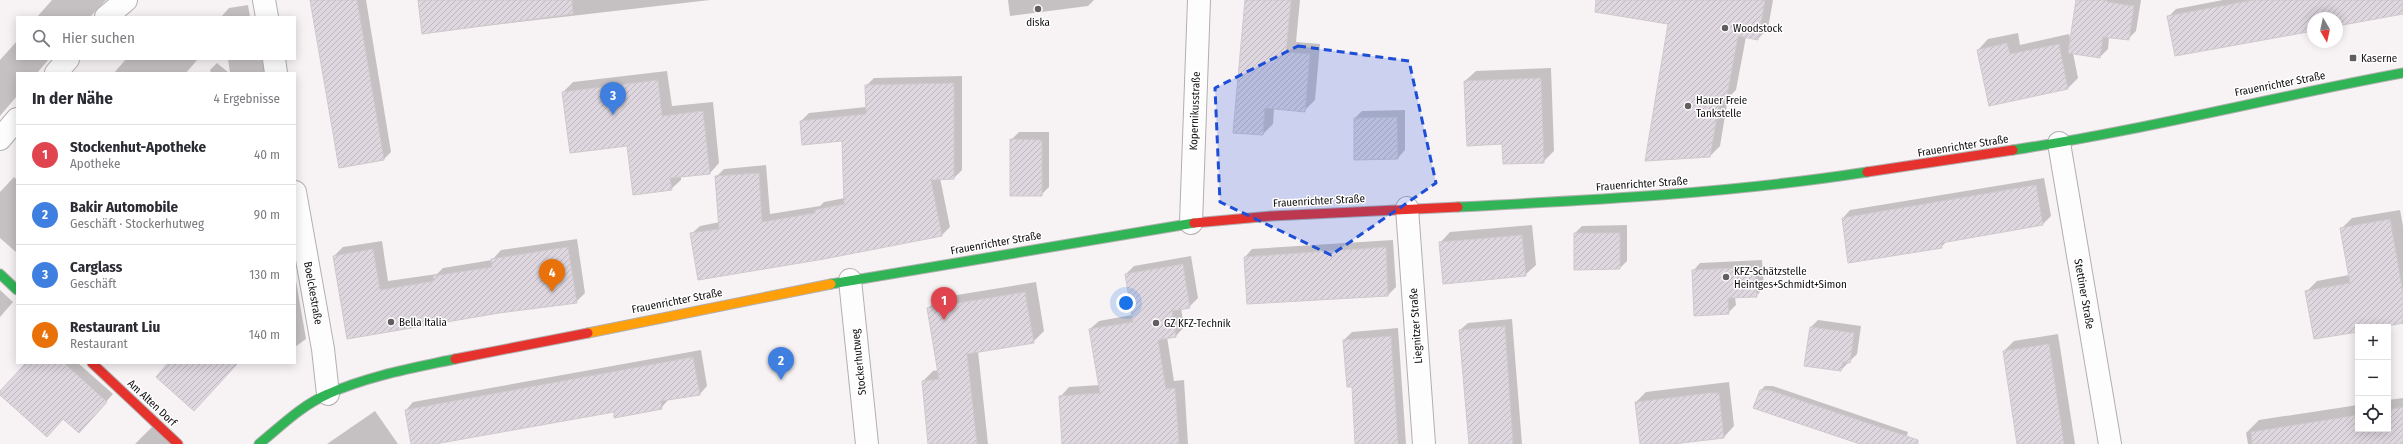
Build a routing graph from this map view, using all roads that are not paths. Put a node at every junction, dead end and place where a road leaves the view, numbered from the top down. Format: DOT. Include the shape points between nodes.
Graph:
graph roads {
  1 [pos="126,0"];
  2 [pos="264,0"];
  3 [pos="1199,0"];
  4 [pos="107,16"];
  5 [pos="267,16"];
  6 [pos="67,60"];
  7 [pos="274,60"];
  8 [pos="57,72"];
  9 [pos="276,72"];
  10 [pos="2403,73"];
  11 [pos="16,120"];
  12 [pos="0,139"];
  13 [pos="2058,143"];
  14 [pos="296,198"];
  15 [pos="1407,208"];
  16 [pos="1191,223"];
  17 [pos="0,274"];
  18 [pos="850,280"];
  19 [pos="16,289"];
  20 [pos="93,364"];
  21 [pos="328,394"];
  22 [pos="178,444"];
  23 [pos="259,444"];
  24 [pos="867,444"];
  25 [pos="1424,444"];
  26 [pos="2110,444"];
  1 -- 4 [label="street"];
  2 -- 5 [label="street"];
  3 -- 16 [label="street, Kopernikusstraße"];
  6 -- 8 [label="street"];
  7 -- 9 [label="street"];
  10 -- 13 [label="main road, Frauenrichter Straße"];
  11 -- 12 [label="street"];
  13 -- 15 [label="main road, Frauenrichter Straße" via="1744,188 1635,198"];
  13 -- 26 [label="street, Stettiner Straße"];
  14 -- 21 [label="street, Boelckestraße" via="323,349"];
  15 -- 16 [label="main road, Frauenrichter Straße"];
  15 -- 25 [label="street, Liegnitzer Straße"];
  16 -- 18 [label="main road, Frauenrichter Straße"];
  17 -- 19 [label="main road"];
  18 -- 21 [label="main road, Frauenrichter Straße" via="401,370"];
  18 -- 24 [label="street, Stockerhutweg"];
  20 -- 22 [label="main road, Am Alten Dorf"];
  21 -- 23 [label="main road, Frauenrichter Straße" via="297,412"];
}
